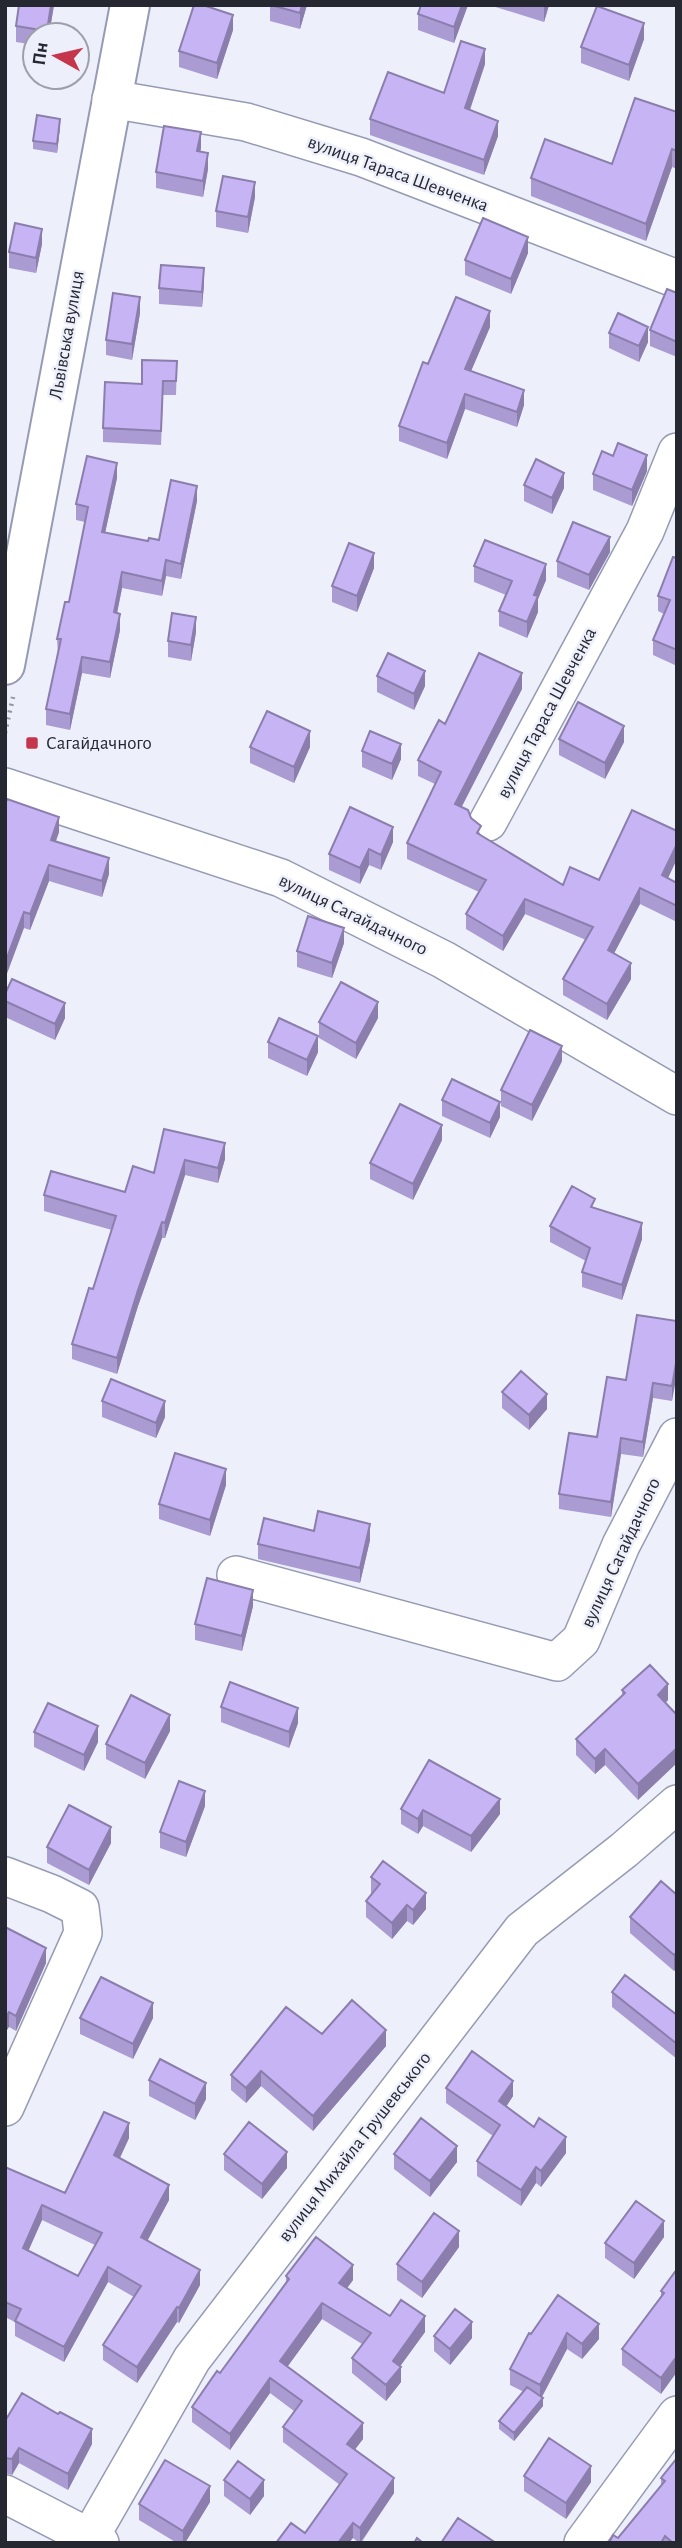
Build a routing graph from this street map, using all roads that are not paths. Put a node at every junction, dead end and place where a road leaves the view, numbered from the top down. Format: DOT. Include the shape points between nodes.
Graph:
graph roads {
  1 [pos="130,5"];
  2 [pos="111,100"];
  3 [pos="677,279"];
  4 [pos="677,452"];
  5 [pos="5,665"];
  6 [pos="5,787"];
  7 [pos="488,822"];
  8 [pos="677,1096"];
  9 [pos="677,1437"];
  10 [pos="236,1576"];
  11 [pos="677,1804"];
  12 [pos="5,1876"];
  13 [pos="5,2107"];
  14 [pos="677,2415"];
  15 [pos="5,2494"];
  16 [pos="95,2540"];
  17 [pos="583,2543"];
  1 -- 2 [label="main road, Львівська вулиця"];
  2 -- 3 [label="street, вулиця Тараса Шевченка" via="246,122 361,157"];
  2 -- 5 [label="main road, Львівська вулиця"];
  4 -- 7 [label="street, вулиця Тараса Шевченка" via="645,531"];
  6 -- 8 [label="street, вулиця Сагайдачного" via="281,878 444,960"];
  9 -- 10 [label="street, вулиця Сагайдачного" via="621,1545 581,1640 557,1662"];
  11 -- 16 [label="street, вулиця Михайла Грушевського" via="522,1930 192,2359"];
  12 -- 13 [label="street" via="80,1908 83,1933"];
  14 -- 17 [label="street"];
  15 -- 16 [label="street"];
}
